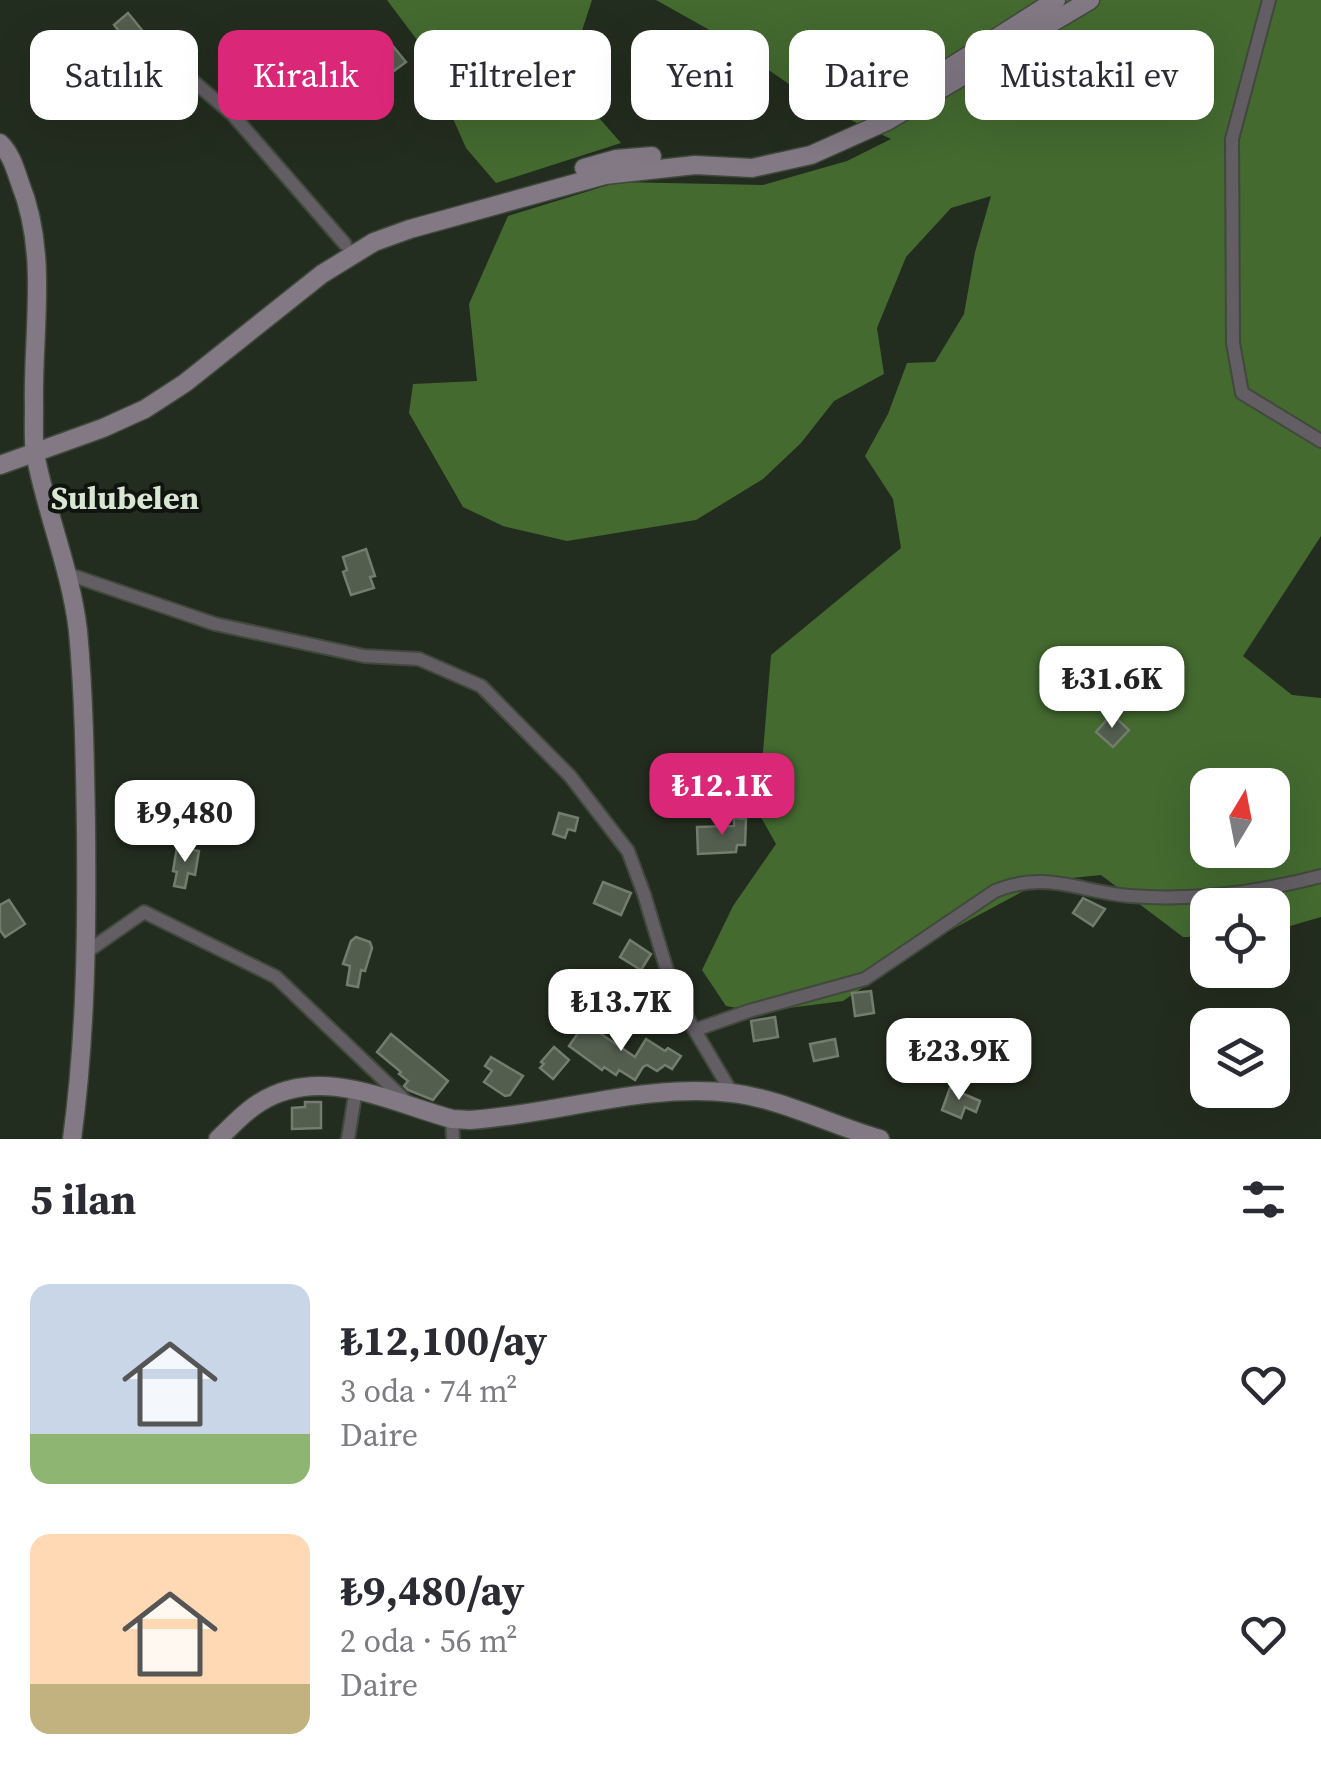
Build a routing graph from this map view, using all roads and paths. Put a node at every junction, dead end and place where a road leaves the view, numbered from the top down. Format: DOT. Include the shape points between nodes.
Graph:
graph roads {
  1 [pos="1056,0"];
  2 [pos="1090,0"];
  3 [pos="1269,0"];
  4 [pos="198,85"];
  5 [pos="0,142"];
  6 [pos="491,201"];
  7 [pos="346,244"];
  8 [pos="1321,441"];
  9 [pos="35,447"];
  10 [pos="0,455"];
  11 [pos="0,465"];
  12 [pos="68,574"];
  13 [pos="1321,876"];
  14 [pos="85,953"];
  15 [pos="696,1030"];
  16 [pos="356,1089"];
  17 [pos="732,1093"];
  18 [pos="413,1108"];
  19 [pos="452,1118"];
  20 [pos="72,1139"];
  21 [pos="218,1139"];
  22 [pos="348,1139"];
  23 [pos="453,1139"];
  24 [pos="880,1139"];
  1 -- 6 [label="main road" via="888,107 816,144 750,157 616,159"];
  2 -- 6 [label="main road" via="887,121 811,155 752,168 645,168"];
  3 -- 8 [label="street" via="1232,139 1232,343 1242,392"];
  4 -- 7 [label="street" via="233,114"];
  5 -- 9 [label="main road" via="28,201 36,245"];
  6 -- 7 [label="main road" via="398,222"];
  6 -- 9 [label="main road" via="350,255 145,409"];
  7 -- 9 [label="main road" via="166,384"];
  9 -- 10 [label="main road"];
  9 -- 11 [label="main road"];
  9 -- 12 [label="main road"];
  12 -- 14 [label="main road" via="78,630 85,777"];
  12 -- 15 [label="street" via="216,624 364,656 420,659 481,686 570,776 628,851 675,997"];
  13 -- 15 [label="street" via="1192,898 1127,896 1060,881 1015,882 865,979"];
  14 -- 18 [label="street" via="144,912 276,977"];
  14 -- 20 [label="main road"];
  15 -- 17 [label="street"];
  16 -- 18 [label="main road"];
  16 -- 21 [label="main road" via="309,1086 276,1093"];
  16 -- 22 [label="street"];
  17 -- 19 [label="main road" via="647,1094 499,1118"];
  17 -- 24 [label="main road"];
  18 -- 19 [label="main road"];
  19 -- 23 [label="street"];
}
